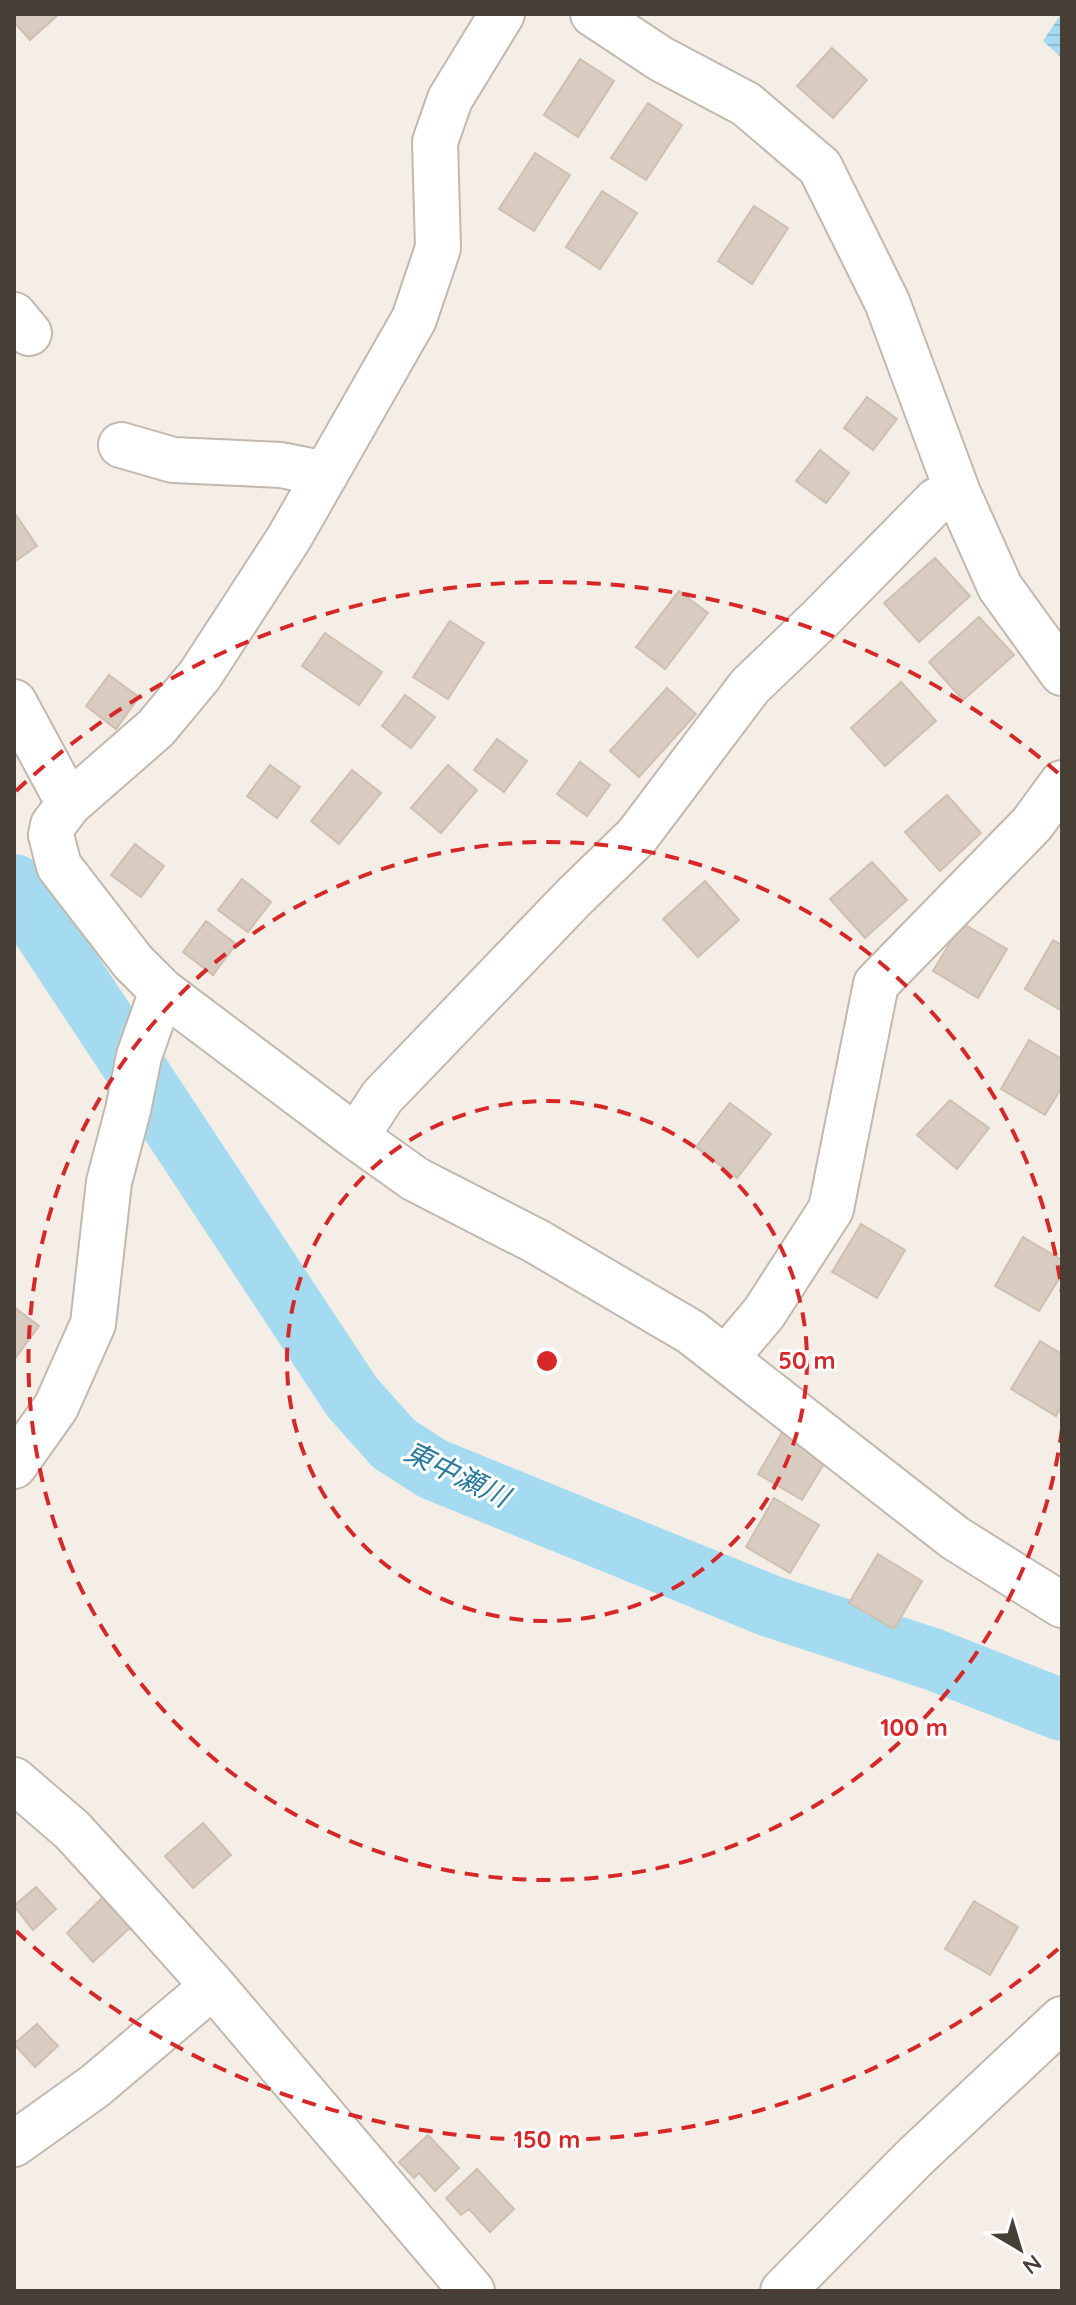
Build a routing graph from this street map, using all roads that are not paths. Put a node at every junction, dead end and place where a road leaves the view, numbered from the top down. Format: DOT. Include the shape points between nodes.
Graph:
graph roads {
  1 [pos="502,14"];
  2 [pos="593,14"];
  3 [pos="121,445"];
  4 [pos="326,474"];
  5 [pos="958,493"];
  6 [pos="1062,673"];
  7 [pos="14,702"];
  8 [pos="1062,783"];
  9 [pos="69,804"];
  10 [pos="162,991"];
  11 [pos="356,1137"];
  12 [pos="726,1358"];
  13 [pos="21,1439"];
  14 [pos="1062,1605"];
  15 [pos="14,1780"];
  16 [pos="213,1986"];
  17 [pos="1062,2019"];
  18 [pos="14,2144"];
  19 [pos="472,2291"];
  20 [pos="783,2291"];
  1 -- 4 [label="street" via="450,99 435,142 438,248 414,319"];
  2 -- 5 [label="street" via="661,59 746,104 820,167 887,302"];
  3 -- 4 [label="street" via="173,460 281,465"];
  4 -- 9 [label="street" via="200,675 156,728"];
  5 -- 6 [label="street" via="1000,587"];
  5 -- 11 [label="street" via="937,500 750,686 637,836 382,1097"];
  7 -- 9 [label="street"];
  8 -- 12 [label="street" via="1032,824 876,984 831,1209 764,1313"];
  9 -- 10 [label="street" via="51,835 59,866"];
  10 -- 11 [label="street"];
  10 -- 13 [label="street" via="136,1069 109,1182 93,1324 56,1407"];
  11 -- 12 [label="street" via="415,1179 536,1241"];
  12 -- 14 [label="street" via="955,1538"];
  15 -- 16 [label="street" via="72,1830"];
  16 -- 18 [label="street" via="95,2086"];
  16 -- 19 [label="street"];
  17 -- 20 [label="street"];
}
